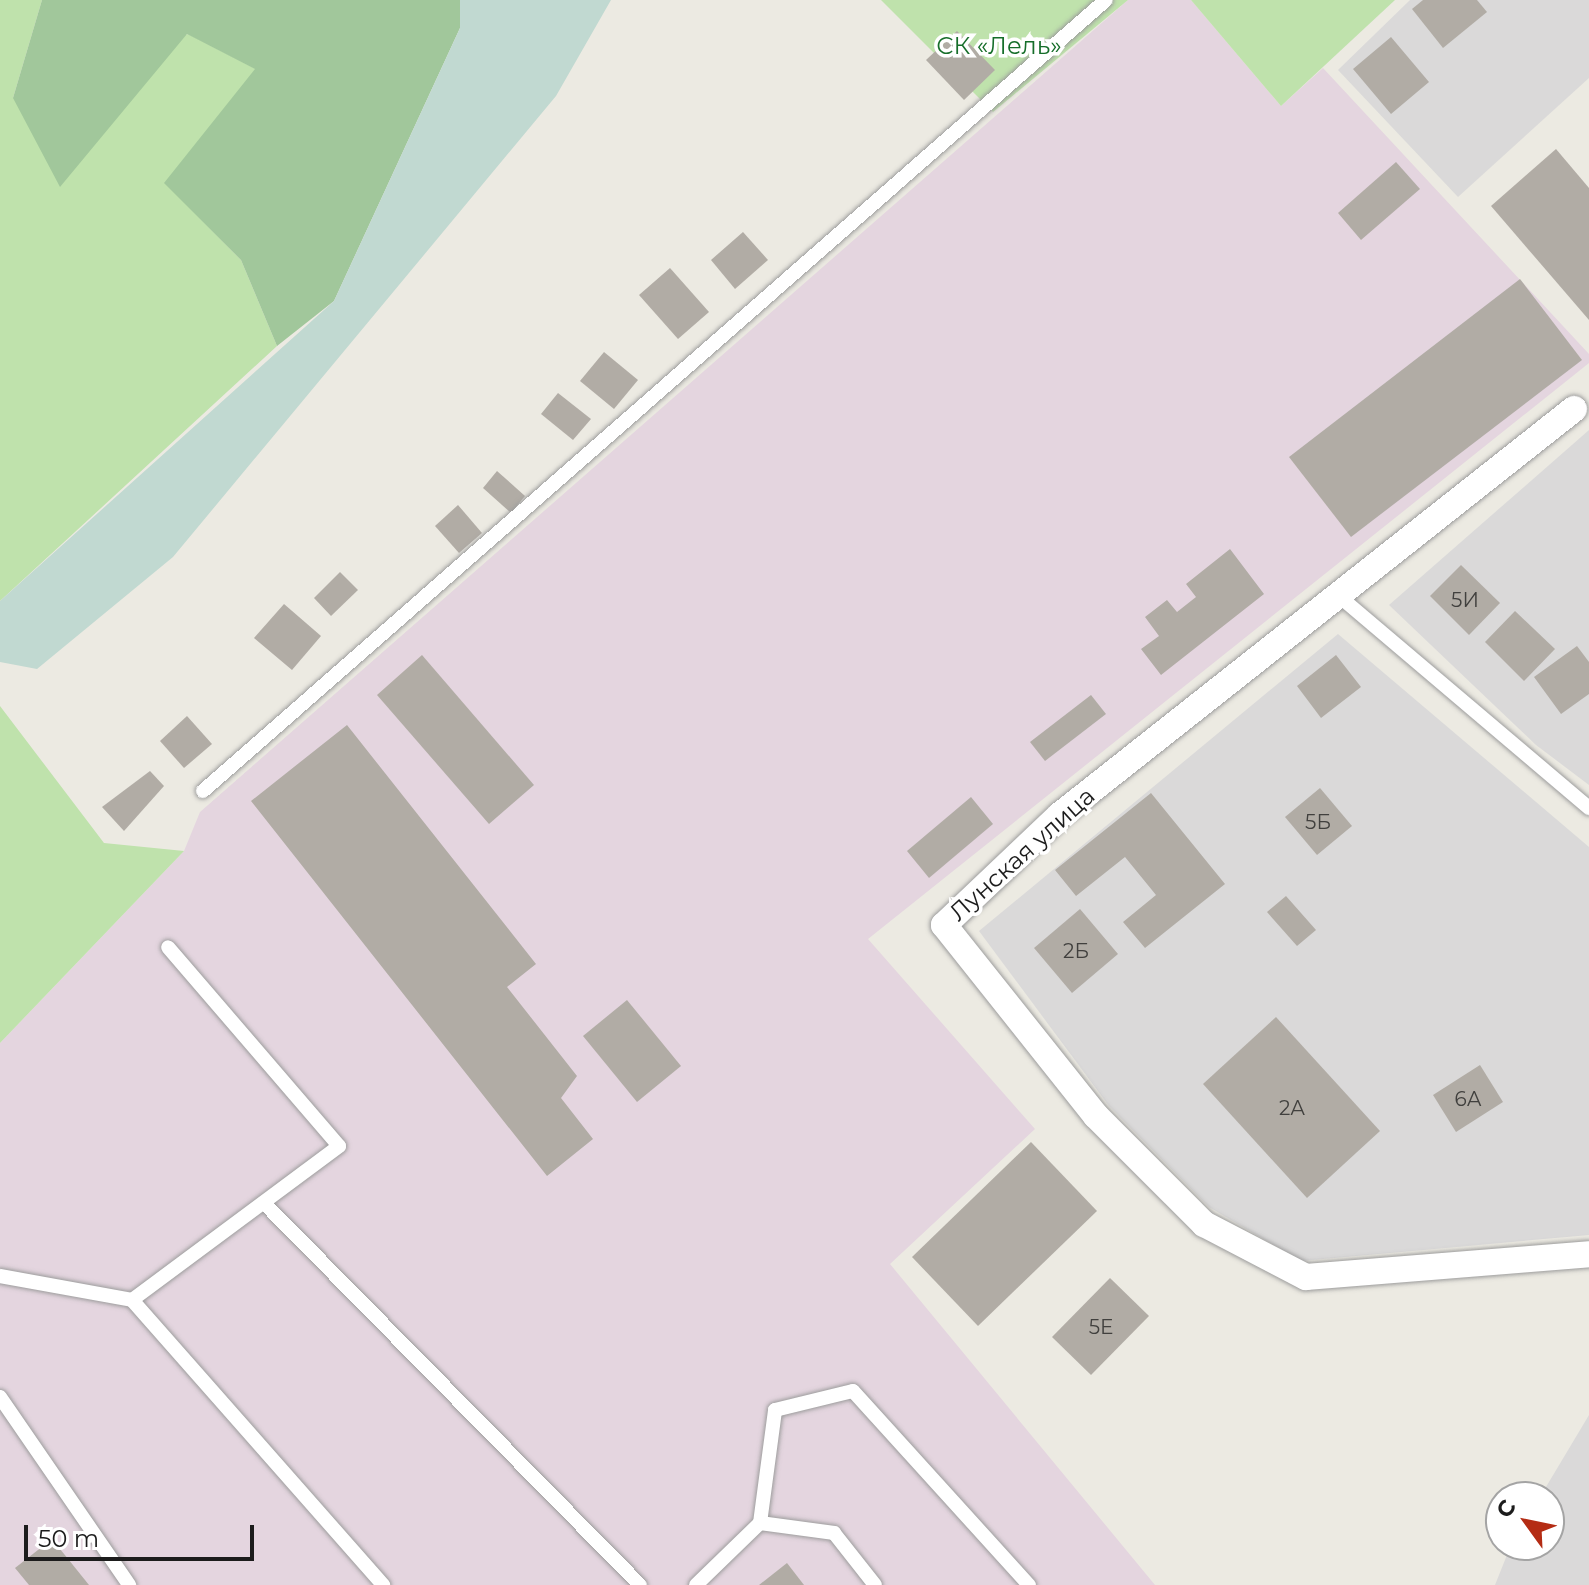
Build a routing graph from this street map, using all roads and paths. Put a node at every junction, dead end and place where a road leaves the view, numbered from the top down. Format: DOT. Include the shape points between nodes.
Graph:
graph roads {
  1 [pos="1106,0"];
  2 [pos="1574,409"];
  3 [pos="1339,596"];
  4 [pos="203,791"];
  5 [pos="1589,808"];
  6 [pos="168,947"];
  7 [pos="266,1205"];
  8 [pos="1589,1254"];
  9 [pos="0,1276"];
  10 [pos="132,1300"];
  11 [pos="0,1397"];
  12 [pos="760,1523"];
  13 [pos="129,1585"];
  14 [pos="383,1585"];
  15 [pos="640,1585"];
  16 [pos="696,1585"];
  17 [pos="875,1585"];
  18 [pos="1029,1585"];
  1 -- 4 [label="lane"];
  2 -- 3 [label="street, Лунская улица"];
  3 -- 5 [label="lane"];
  3 -- 8 [label="street, Лунская улица" via="1060,815 944,925 1096,1116 1204,1224 1306,1277"];
  6 -- 7 [label="lane" via="339,1146"];
  7 -- 10 [label="lane"];
  7 -- 15 [label="lane"];
  9 -- 10 [label="lane"];
  10 -- 14 [label="lane"];
  11 -- 13 [label="lane"];
  12 -- 16 [label="lane"];
  12 -- 17 [label="lane" via="834,1533"];
  12 -- 18 [label="lane" via="775,1410 853,1391"];
}
